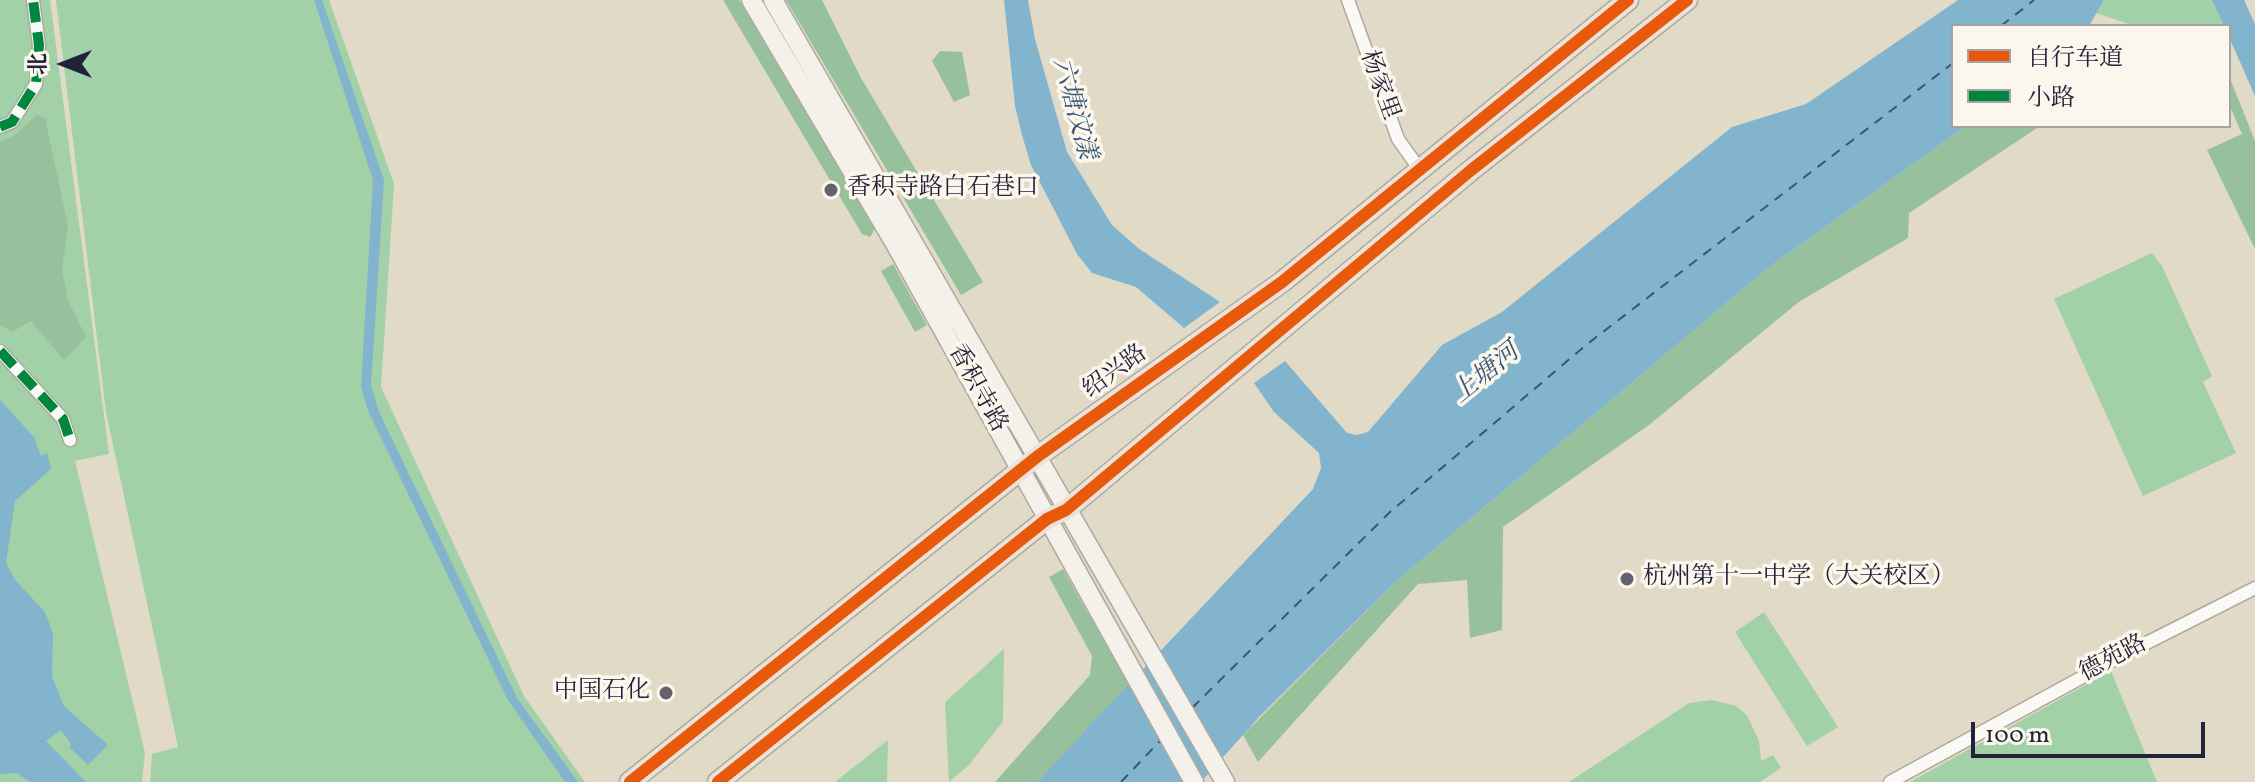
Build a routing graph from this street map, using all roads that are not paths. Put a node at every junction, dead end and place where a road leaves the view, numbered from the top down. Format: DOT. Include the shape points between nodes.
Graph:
graph roads {
  1 [pos="33,0"];
  2 [pos="751,0"];
  3 [pos="773,0"];
  4 [pos="1348,0"];
  5 [pos="1628,0"];
  6 [pos="1687,0"];
  7 [pos="0,127"];
  8 [pos="1418,167"];
  9 [pos="0,351"];
  10 [pos="70,440"];
  11 [pos="1038,456"];
  12 [pos="1021,470"];
  13 [pos="1056,514"];
  14 [pos="2255,588"];
  15 [pos="630,782"];
  16 [pos="718,782"];
  17 [pos="1194,782"];
  18 [pos="1225,782"];
  19 [pos="1891,782"];
  1 -- 7 [label="street" via="39,45 36,84 12,122"];
  2 -- 12 [label="main road, 香积寺路"];
  3 -- 11 [label="main road, 香积寺路"];
  4 -- 8 [label="street, 杨家里" via="1398,139"];
  5 -- 8 [label="main road, 绍兴路"];
  6 -- 13 [label="main road" via="1470,171"];
  8 -- 11 [label="main road, 绍兴路" via="1282,282"];
  9 -- 10 [label="street" via="63,419"];
  11 -- 12 [label="main road, 绍兴路"];
  11 -- 13 [label="main road, 香积寺路"];
  12 -- 13 [label="main road, 香积寺路"];
  12 -- 15 [label="main road, 绍兴路"];
  13 -- 16 [label="main road"];
  13 -- 17 [label="main road, 香积寺路"];
  13 -- 18 [label="main road" via="1133,620"];
  14 -- 19 [label="street, 德苑路"];
}
